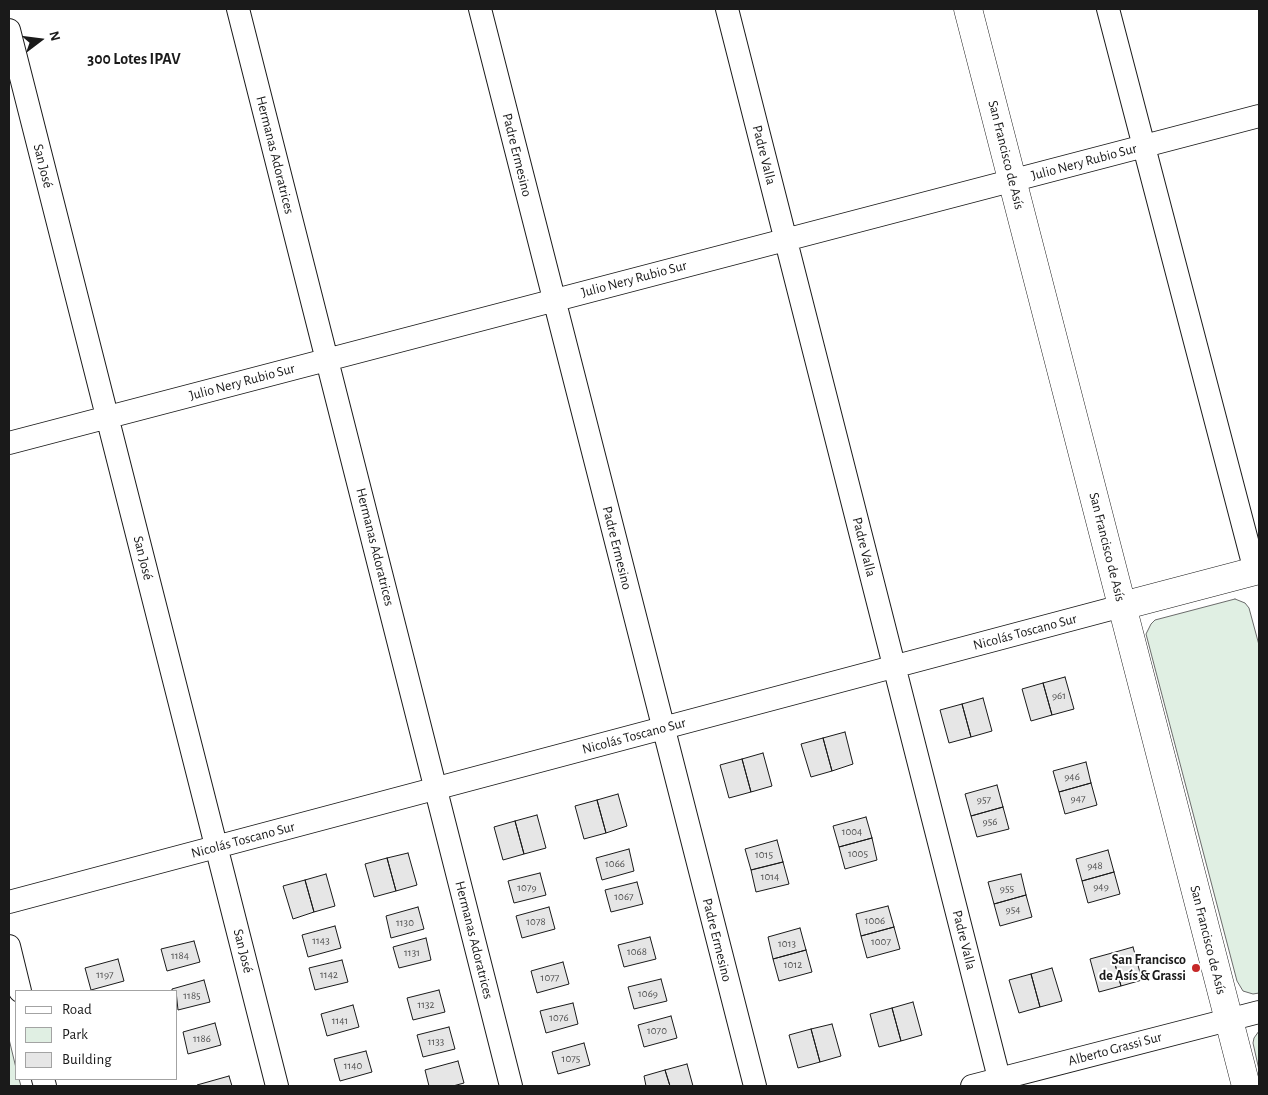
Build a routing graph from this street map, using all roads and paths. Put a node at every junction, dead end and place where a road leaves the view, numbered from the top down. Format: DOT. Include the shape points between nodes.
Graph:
graph roads {
  1 [pos="238,9"];
  2 [pos="480,9"];
  3 [pos="727,9"];
  4 [pos="968,9"];
  5 [pos="1108,9"];
  6 [pos="9,30"];
  7 [pos="1259,116"];
  8 [pos="1144,146"];
  9 [pos="1012,181"];
  10 [pos="786,240"];
  11 [pos="554,300"];
  12 [pos="327,360"];
  13 [pos="107,417"];
  14 [pos="9,443"];
  15 [pos="1258,576"];
  16 [pos="1122,606"];
  17 [pos="894,666"];
  18 [pos="663,728"];
  19 [pos="436,789"];
  20 [pos="216,847"];
  21 [pos="9,902"];
  22 [pos="9,946"];
  23 [pos="20,990"];
  24 [pos="1259,1012"];
  25 [pos="1229,1020"];
  26 [pos="1000,1083"];
  27 [pos="277,1086"];
  28 [pos="511,1086"];
  29 [pos="755,1086"];
  30 [pos="972,1086"];
  31 [pos="1246,1086"];
  1 -- 12 [label="street, Hermanas Adoratrices"];
  2 -- 11 [label="street, Padre Ermesino"];
  3 -- 10 [label="street, Padre Valla"];
  4 -- 9 [label="street, San Francisco de Asís"];
  5 -- 8 [label="street"];
  6 -- 13 [label="street, San José"];
  7 -- 8 [label="street, Julio Nery Rubio Sur"];
  8 -- 9 [label="street, Julio Nery Rubio Sur"];
  8 -- 15 [label="street"];
  9 -- 10 [label="street, Julio Nery Rubio Sur"];
  9 -- 16 [label="street, San Francisco de Asís"];
  10 -- 11 [label="street, Julio Nery Rubio Sur"];
  10 -- 17 [label="street, Padre Valla"];
  11 -- 12 [label="street, Julio Nery Rubio Sur"];
  11 -- 18 [label="street, Padre Ermesino"];
  12 -- 13 [label="street, Julio Nery Rubio Sur"];
  12 -- 19 [label="street, Hermanas Adoratrices"];
  13 -- 14 [label="street, Julio Nery Rubio Sur"];
  13 -- 20 [label="street, San José"];
  15 -- 16 [label="street, Nicolás Toscano Sur"];
  16 -- 17 [label="street, Nicolás Toscano Sur"];
  16 -- 25 [label="street, San Francisco de Asís"];
  17 -- 18 [label="street, Nicolás Toscano Sur"];
  17 -- 26 [label="street, Padre Valla"];
  18 -- 19 [label="street, Nicolás Toscano Sur"];
  18 -- 29 [label="street, Padre Ermesino"];
  19 -- 20 [label="street, Nicolás Toscano Sur"];
  19 -- 28 [label="street, Hermanas Adoratrices"];
  20 -- 21 [label="street, Nicolás Toscano Sur"];
  20 -- 27 [label="street, San José"];
  22 -- 23 [label="street"];
  24 -- 25 [label="street, Alberto Grassi Sur"];
  25 -- 26 [label="street, Alberto Grassi Sur"];
  25 -- 31 [label="street, San Francisco de Asís"];
  26 -- 30 [label="street, Alberto Grassi Sur"];
}
